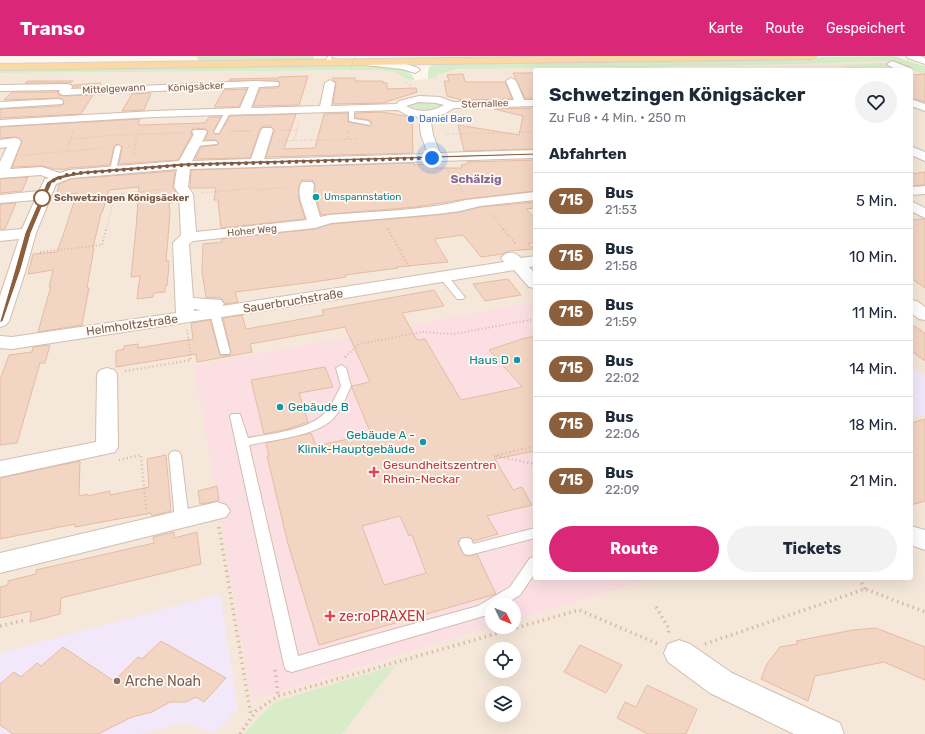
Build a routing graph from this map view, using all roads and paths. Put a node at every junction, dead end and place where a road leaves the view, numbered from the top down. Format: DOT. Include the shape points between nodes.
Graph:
graph roads {
  1 [pos="330,56"];
  2 [pos="354,56"];
  3 [pos="617,56"];
  4 [pos="812,56"];
  5 [pos="911,56"];
  6 [pos="757,57"];
  7 [pos="925,61"];
  8 [pos="429,62"];
  9 [pos="892,64"];
  10 [pos="415,66"];
  11 [pos="0,67"];
  12 [pos="902,68"];
  13 [pos="351,69"];
  14 [pos="511,81"];
  15 [pos="330,83"];
  16 [pos="255,84"];
  17 [pos="274,84"];
  18 [pos="164,87"];
  19 [pos="0,88"];
  20 [pos="64,92"];
  21 [pos="925,99"];
  22 [pos="913,100"];
  23 [pos="913,101"];
  24 [pos="58,102"];
  25 [pos="520,103"];
  26 [pos="533,103"];
  27 [pos="0,105"];
  28 [pos="451,105"];
  29 [pos="400,107"];
  30 [pos="351,108"];
  31 [pos="925,108"];
  32 [pos="325,109"];
  33 [pos="228,111"];
  34 [pos="244,111"];
  35 [pos="154,114"];
  36 [pos="424,114"];
  37 [pos="77,118"];
  38 [pos="47,120"];
  39 [pos="0,123"];
  40 [pos="368,124"];
  41 [pos="297,130"];
  42 [pos="217,132"];
  43 [pos="533,132"];
  44 [pos="137,134"];
  45 [pos="446,134"];
  46 [pos="264,136"];
  47 [pos="196,138"];
  48 [pos="70,139"];
  49 [pos="357,139"];
  50 [pos="294,140"];
  51 [pos="215,143"];
  52 [pos="0,144"];
  53 [pos="136,145"];
  54 [pos="118,147"];
  55 [pos="67,151"];
  56 [pos="913,151"];
  57 [pos="533,154"];
  58 [pos="10,156"];
  59 [pos="439,157"];
  60 [pos="925,157"];
  61 [pos="256,163"];
  62 [pos="184,165"];
  63 [pos="133,169"];
  64 [pos="113,170"];
  65 [pos="0,174"];
  66 [pos="59,177"];
  67 [pos="307,185"];
  68 [pos="925,190"];
  69 [pos="184,191"];
  70 [pos="913,191"];
  71 [pos="115,194"];
  72 [pos="533,196"];
  73 [pos="42,198"];
  74 [pos="0,199"];
  75 [pos="469,201"];
  76 [pos="913,206"];
  77 [pos="925,214"];
  78 [pos="381,215"];
  79 [pos="315,224"];
  80 [pos="28,233"];
  81 [pos="0,236"];
  82 [pos="189,237"];
  83 [pos="20,261"];
  84 [pos="526,263"];
  85 [pos="0,271"];
  86 [pos="412,273"];
  87 [pos="444,277"];
  88 [pos="533,279"];
  89 [pos="460,297"];
  90 [pos="913,306"];
  91 [pos="185,310"];
  92 [pos="215,313"];
  93 [pos="925,314"];
  94 [pos="533,319"];
  95 [pos="0,321"];
  96 [pos="0,342"];
  97 [pos="225,352"];
  98 [pos="341,368"];
  99 [pos="107,374"];
  100 [pos="236,416"];
  101 [pos="243,443"];
  102 [pos="533,446"];
  103 [pos="107,447"];
  104 [pos="175,455"];
  105 [pos="533,464"];
  106 [pos="0,469"];
  107 [pos="217,511"];
  108 [pos="182,520"];
  109 [pos="147,528"];
  110 [pos="533,533"];
  111 [pos="913,536"];
  112 [pos="925,540"];
  113 [pos="466,543"];
  114 [pos="0,563"];
  115 [pos="533,565"];
  116 [pos="860,580"];
  117 [pos="865,589"];
  118 [pos="504,598"];
  119 [pos="656,607"];
  120 [pos="485,609"];
  121 [pos="925,612"];
  122 [pos="25,620"];
  123 [pos="0,626"];
  124 [pos="673,650"];
  125 [pos="251,716"];
  126 [pos="240,734"];
  127 [pos="828,734"];
  1 -- 3 [label="lane" via="328,60"];
  2 -- 13 [label="path, bridge"];
  4 -- 6 [label="main road"];
  5 -- 7 [label="main road"];
  6 -- 8 [label="main road"];
  8 -- 10 [label="main road"];
  8 -- 10 [label="street" via="421,77"];
  9 -- 12 [label="street"];
  10 -- 11 [label="main road" via="368,63"];
  14 -- 25 [label="street, Sternallee"];
  15 -- 32 [label="street"];
  16 -- 17 [label="street, Königsäcker"];
  16 -- 18 [label="street, Königsäcker"];
  16 -- 34 [label="street"];
  18 -- 20 [label="street, Mittelgewann"];
  18 -- 35 [label="street, Königsäcker"];
  19 -- 20 [label="street, Mittelgewann" via="67,88"];
  20 -- 24 [label="street"];
  21 -- 22 [label="street"];
  23 -- 31 [label="street"];
  24 -- 27 [label="street"];
  24 -- 38 [label="street"];
  25 -- 26 [label="street, Sternallee"];
  25 -- 28 [label="street, Sternallee"];
  28 -- 29 [label="street" via="423,93"];
  28 -- 36 [label="street"];
  29 -- 30 [label="street"];
  29 -- 36 [label="street"];
  30 -- 32 [label="street"];
  30 -- 40 [label="lane" via="351,120"];
  32 -- 34 [label="street"];
  33 -- 34 [label="street"];
  33 -- 35 [label="street"];
  33 -- 42 [label="lane"];
  35 -- 37 [label="street"];
  36 -- 59 [label="street" via="427,135"];
  37 -- 38 [label="street"];
  37 -- 48 [label="path"];
  38 -- 39 [label="street"];
  41 -- 50 [label="path"];
  43 -- 45 [label="path"];
  44 -- 47 [label="path"];
  44 -- 48 [label="path"];
  44 -- 53 [label="path"];
  46 -- 50 [label="path"];
  46 -- 61 [label="street"];
  47 -- 51 [label="lane"];
  47 -- 62 [label="street"];
  48 -- 55 [label="path"];
  49 -- 50 [label="path"];
  52 -- 58 [label="street" via="15,142"];
  53 -- 54 [label="path"];
  53 -- 63 [label="path"];
  54 -- 55 [label="path"];
  54 -- 64 [label="lane"];
  55 -- 58 [label="path"];
  56 -- 60 [label="street"];
  57 -- 59 [label="street"];
  58 -- 65 [label="street"];
  59 -- 61 [label="street"];
  59 -- 75 [label="path"];
  61 -- 62 [label="street"];
  62 -- 63 [label="street"];
  62 -- 69 [label="street"];
  63 -- 64 [label="street"];
  64 -- 66 [label="street"];
  65 -- 66 [label="street" via="42,170"];
  66 -- 73 [label="street" via="50,182"];
  67 -- 69 [label="path" via="259,190 256,188"];
  67 -- 79 [label="street" via="306,193"];
  68 -- 70 [label="street"];
  69 -- 71 [label="path"];
  69 -- 82 [label="street"];
  71 -- 73 [label="path"];
  71 -- 83 [label="path" via="102,245"];
  72 -- 75 [label="street, Hoher Weg"];
  73 -- 74 [label="street"];
  73 -- 80 [label="street"];
  75 -- 78 [label="street, Hoher Weg" via="460,207"];
  75 -- 84 [label="path" via="521,250"];
  76 -- 77 [label="street"];
  78 -- 79 [label="street, Hoher Weg" via="329,219"];
  78 -- 86 [label="path"];
  79 -- 82 [label="street, Hoher Weg"];
  80 -- 81 [label="street"];
  80 -- 83 [label="street"];
  82 -- 91 [label="street" via="181,243"];
  83 -- 85 [label="street"];
  83 -- 95 [label="street"];
  84 -- 86 [label="street, Sauerbruchstraße" via="512,257"];
  84 -- 87 [label="street, Sauerbruchstraße"];
  84 -- 88 [label="street, Sauerbruchstraße"];
  86 -- 91 [label="street, Sauerbruchstraße"];
  87 -- 89 [label="lane"];
  87 -- 92 [label="street, Sauerbruchstraße"];
  90 -- 93 [label="street"];
  91 -- 92 [label="street, Sauerbruchstraße"];
  91 -- 96 [label="street, Helmholtzstraße" via="12,343"];
  91 -- 99 [label="path, Helmholtzstraße" via="191,360"];
  92 -- 97 [label="lane"];
  94 -- 98 [label="path" via="454,334 422,332 359,344 342,359"];
  98 -- 101 [label="lane" via="346,386 328,416 307,428"];
  99 -- 103 [label="street"];
  100 -- 101 [label="lane"];
  101 -- 120 [label="lane" via="292,665"];
  102 -- 105 [label="path" via="494,456"];
  103 -- 106 [label="street"];
  103 -- 109 [label="path" via="108,462 142,455"];
  104 -- 108 [label="lane"];
  107 -- 108 [label="street"];
  107 -- 125 [label="path"];
  108 -- 109 [label="street"];
  109 -- 114 [label="street"];
  110 -- 113 [label="lane" via="469,550"];
  111 -- 112 [label="street"];
  115 -- 118 [label="lane" via="515,591"];
  116 -- 117 [label="path"];
  117 -- 121 [label="path"];
  117 -- 124 [label="path"];
  119 -- 124 [label="path" via="668,629"];
  122 -- 123 [label="path"];
  124 -- 125 [label="path" via="579,610 278,696 262,705"];
  124 -- 127 [label="street" via="721,682"];
  125 -- 126 [label="path"];
}
